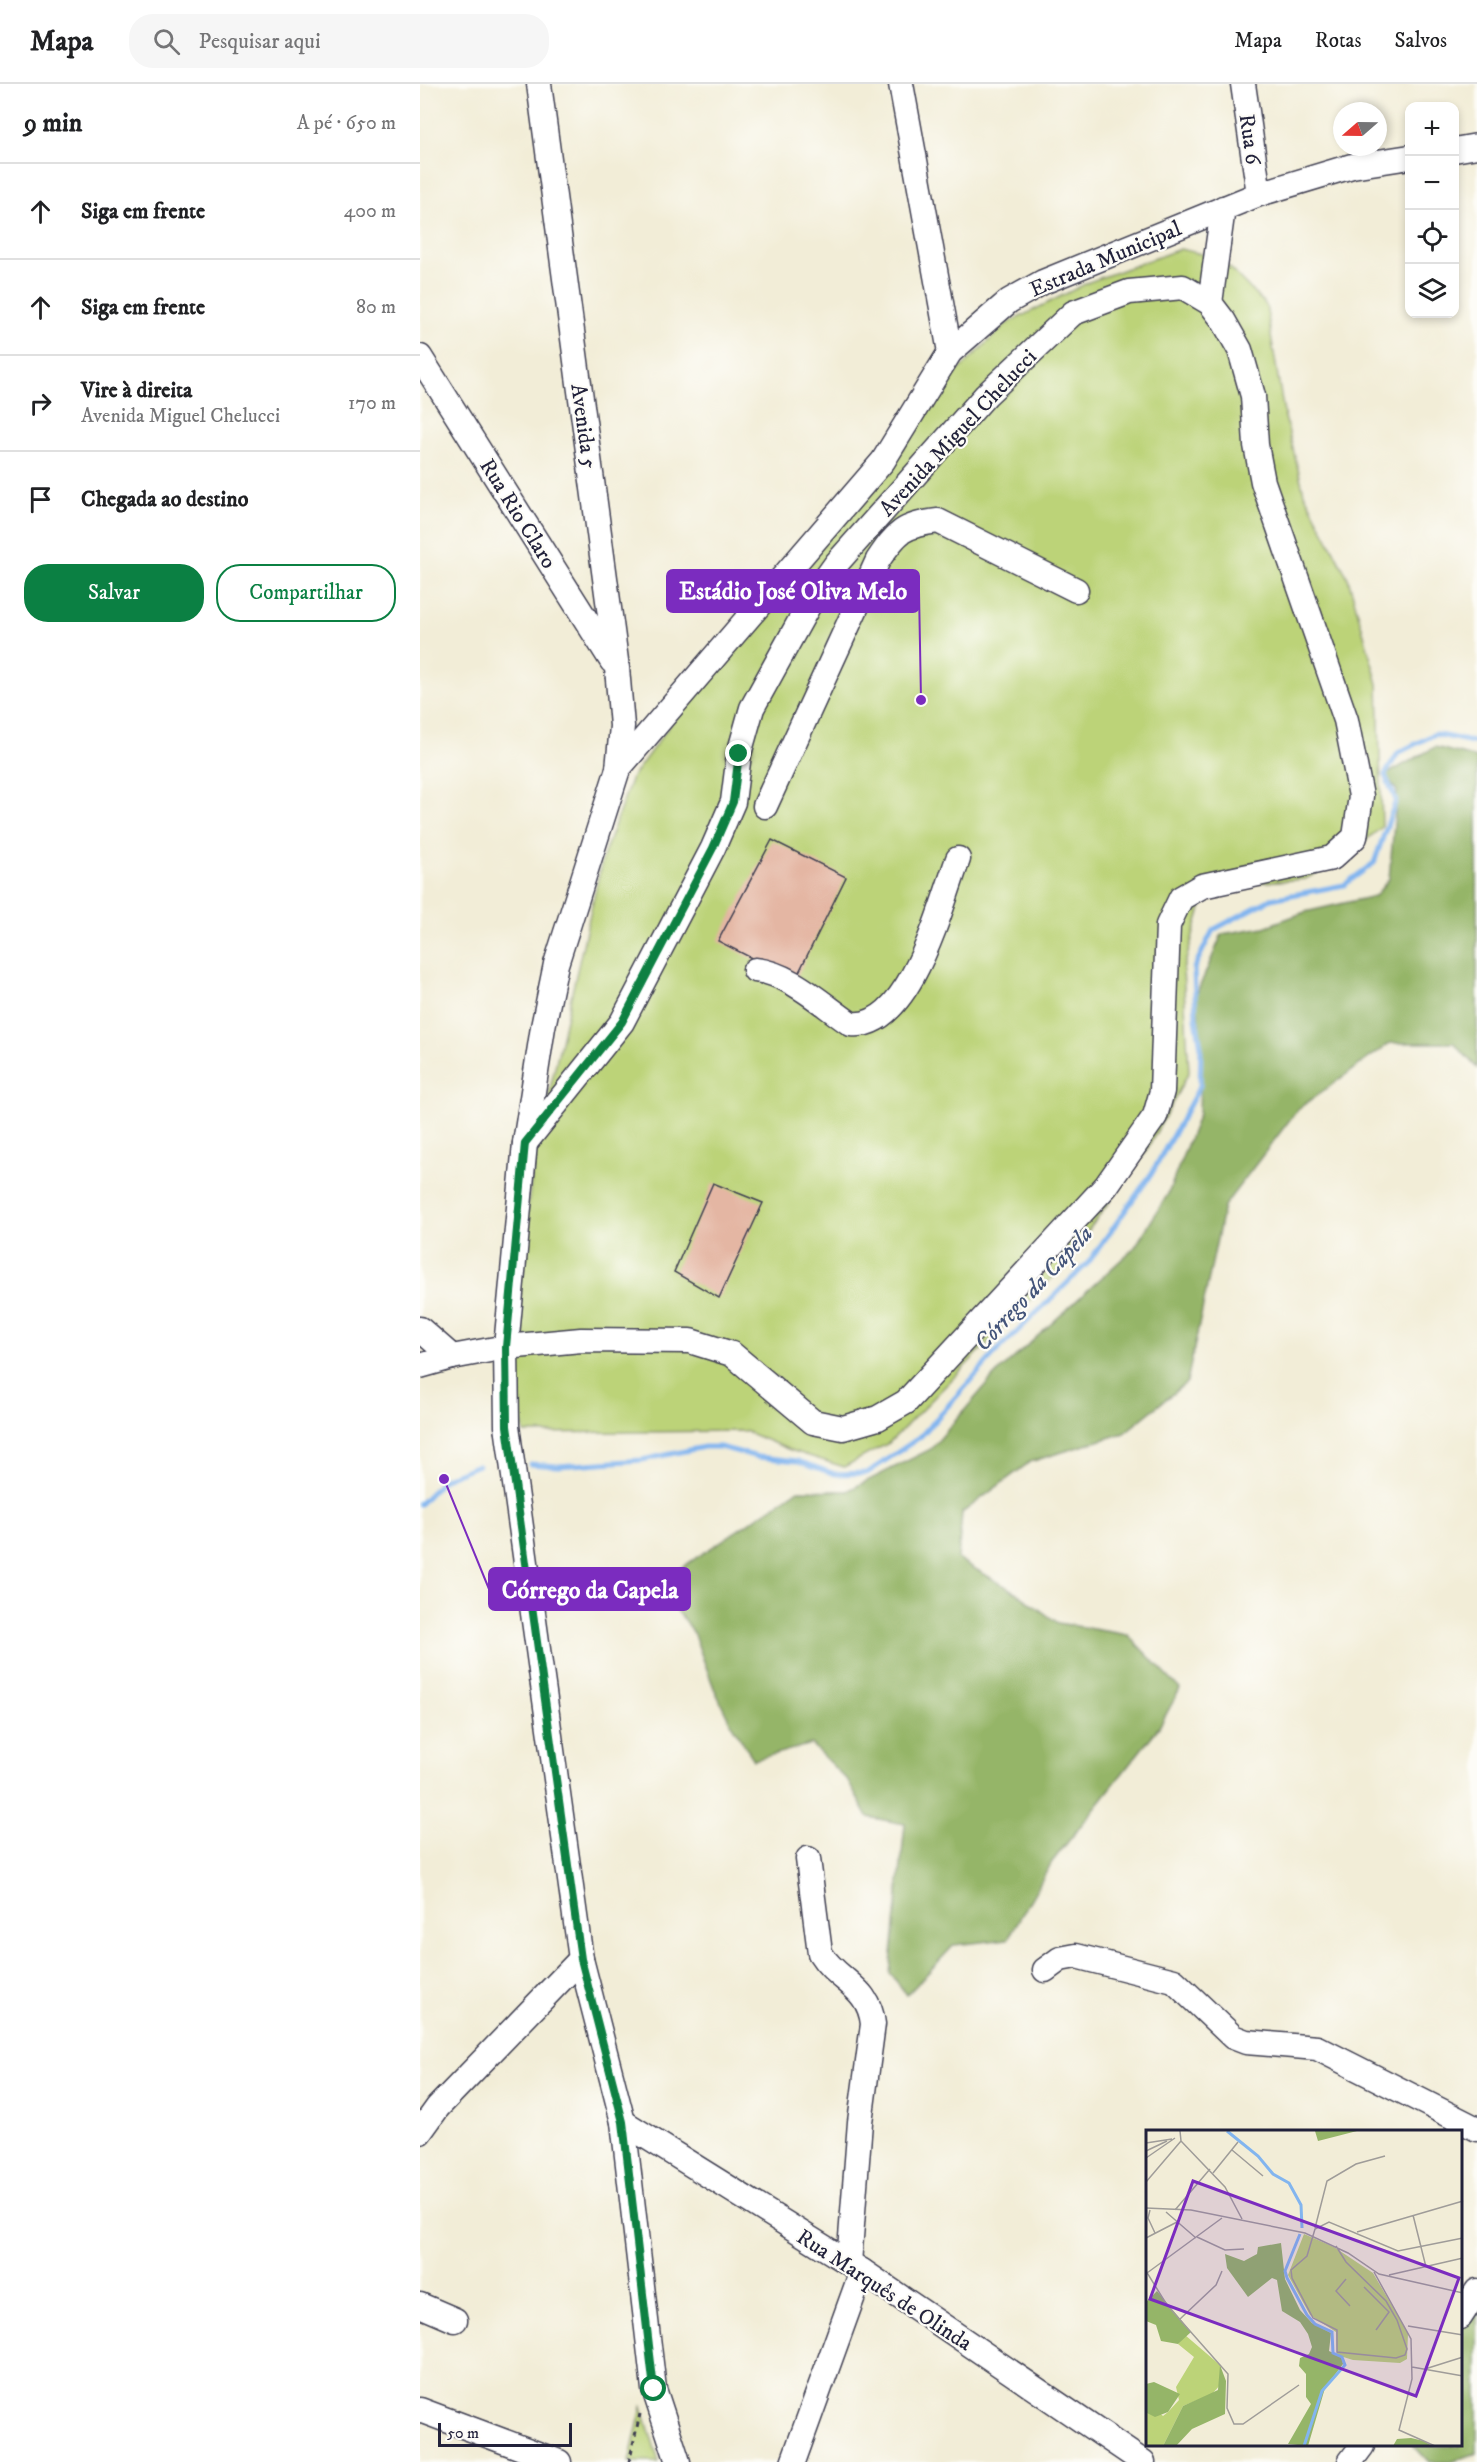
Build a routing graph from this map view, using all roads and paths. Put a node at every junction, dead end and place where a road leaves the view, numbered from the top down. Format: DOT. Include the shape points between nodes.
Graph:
graph roads {
  1 [pos="539,84"];
  2 [pos="901,84"];
  3 [pos="1241,87"];
  4 [pos="1477,146"];
  5 [pos="1459,149"];
  6 [pos="1405,158"];
  7 [pos="1259,194"];
  8 [pos="1223,208"];
  9 [pos="1210,303"];
  10 [pos="950,352"];
  11 [pos="424,372"];
  12 [pos="1076,590"];
  13 [pos="617,668"];
  14 [pos="618,769"];
  15 [pos="765,806"];
  16 [pos="958,859"];
  17 [pos="755,970"];
  18 [pos="525,1143"];
  19 [pos="420,1329"];
  20 [pos="506,1347"];
  21 [pos="452,1357"];
  22 [pos="420,1366"];
  23 [pos="808,1859"];
  24 [pos="581,1959"];
  25 [pos="1045,1970"];
  26 [pos="623,2122"];
  27 [pos="1477,2129"];
  28 [pos="420,2132"];
  29 [pos="856,2267"];
  30 [pos="1477,2291"];
  31 [pos="420,2305"];
  32 [pos="1462,2316"];
  33 [pos="455,2320"];
  34 [pos="654,2389"];
  35 [pos="420,2410"];
  36 [pos="1361,2447"];
  37 [pos="559,2462"];
  38 [pos="629,2462"];
  39 [pos="678,2462"];
  40 [pos="793,2462"];
  41 [pos="1143,2462"];
  42 [pos="1350,2462"];
  1 -- 13 [label="street, Avenida 5"];
  2 -- 10 [label="street"];
  3 -- 7 [label="street, Rua 6"];
  4 -- 5 [label="street"];
  6 -- 7 [label="street, Estrada Municipal" via="1352,166"];
  7 -- 8 [label="street, Estrada Municipal"];
  8 -- 9 [label="street"];
  8 -- 10 [label="street, Estrada Municipal" via="1043,282 1009,301"];
  9 -- 18 [label="street, Avenida Miguel Chelucci" via="1183,287 1129,292 1073,314 986,394 836,564 816,592 752,708 739,754 733,802 622,1022"];
  9 -- 20 [label="street, Avenida Miguel Chelucci" via="1240,350 1253,396 1263,482 1346,720 1361,796 1355,837 1332,858 1202,886 1181,898 1168,925 1166,1038 1162,1091 1155,1116 1106,1186 906,1402 878,1418 843,1428 813,1422 732,1354 690,1341 581,1340"];
  10 -- 14 [label="street, Estrada Municipal" via="883,460"];
  11 -- 13 [label="street, Rua Rio Claro"];
  12 -- 15 [label="street" via="938,521 914,524 896,534 878,560"];
  13 -- 14 [label="street, Avenida 5" via="621,726"];
  14 -- 18 [label="street" via="556,964"];
  16 -- 17 [label="street" via="913,978 902,996 878,1018 862,1026 851,1024 798,987"];
  18 -- 20 [label="street"];
  19 -- 21 [label="street"];
  20 -- 21 [label="street, Avenida Miguel Chelucci"];
  20 -- 24 [label="street" via="507,1426"];
  21 -- 22 [label="street, Avenida Miguel Chelucci"];
  23 -- 29 [label="street" via="820,1953 867,2000 873,2024 860,2122"];
  24 -- 26 [label="street"];
  24 -- 28 [label="street" via="438,2107"];
  25 -- 27 [label="street" via="1060,1959 1076,1956 1174,1981 1233,2037 1246,2042 1317,2048"];
  26 -- 29 [label="street, Rua Marquês de Olinda"];
  26 -- 34 [label="street"];
  29 -- 40 [label="street"];
  29 -- 41 [label="street, Rua Marquês de Olinda"];
  30 -- 32 [label="street"];
  31 -- 33 [label="street"];
  34 -- 38 [label="path" via="642,2407"];
  34 -- 39 [label="street"];
  35 -- 37 [label="street"];
  36 -- 42 [label="street"];
}
